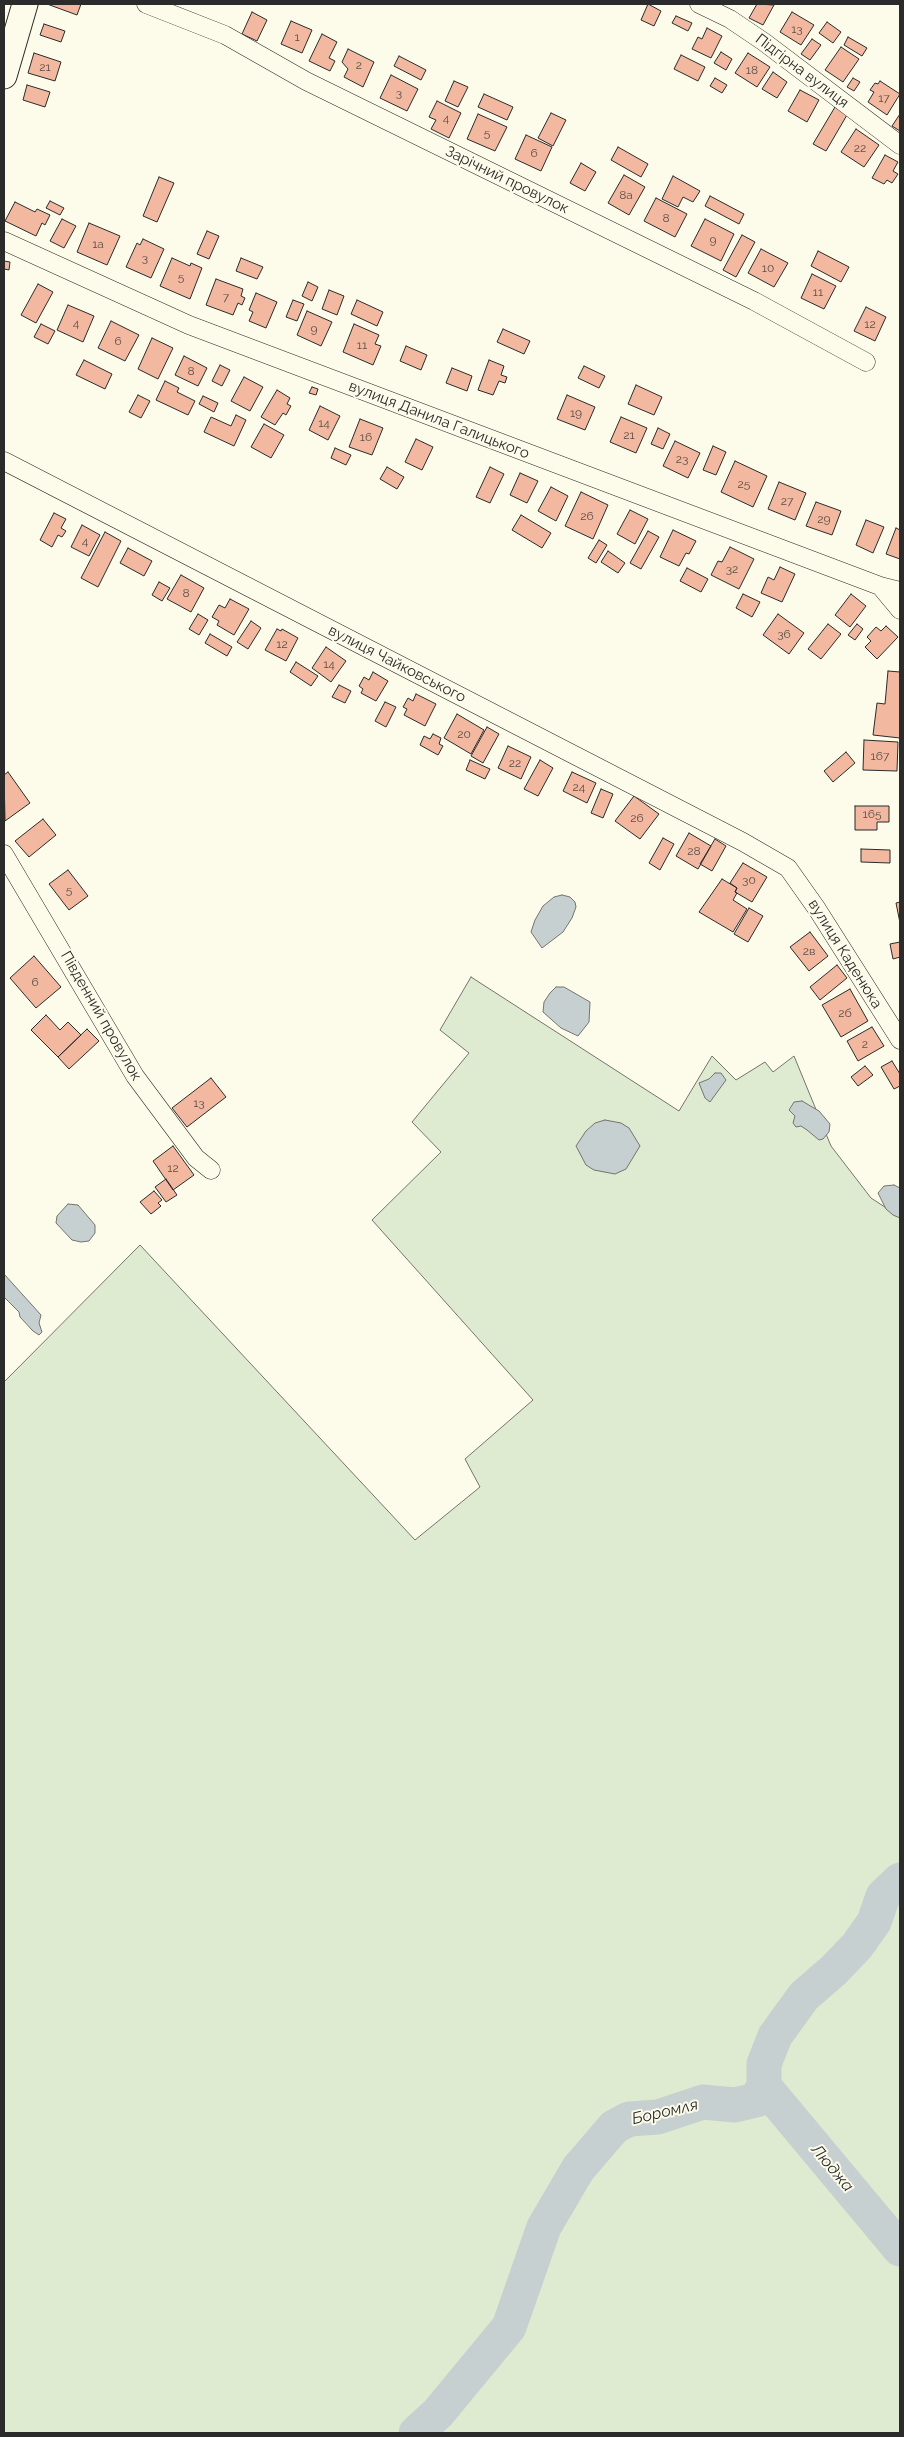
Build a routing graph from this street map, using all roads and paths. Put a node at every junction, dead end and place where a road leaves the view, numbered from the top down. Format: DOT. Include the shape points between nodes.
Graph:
graph roads {
  1 [pos="26,4"];
  2 [pos="146,4"];
  3 [pos="699,4"];
  4 [pos="4,76"];
  5 [pos="900,145"];
  6 [pos="4,241"];
  7 [pos="866,362"];
  8 [pos="4,462"];
  9 [pos="880,586"];
  10 [pos="900,591"];
  11 [pos="900,610"];
  12 [pos="4,854"];
  13 [pos="788,868"];
  14 [pos="900,1040"];
  15 [pos="211,1170"];
  1 -- 4 [label="street"];
  2 -- 7 [label="street, Зарічний провулок" via="225,35 306,81 754,301"];
  3 -- 5 [label="street, Підгірна вулиця" via="730,19 764,42"];
  6 -- 9 [label="street, вулиця Данила Галицького" via="189,325"];
  8 -- 13 [label="street, вулиця Чайковського"];
  9 -- 10 [label="street, вулиця Данила Галицького"];
  9 -- 11 [label="street, вулиця Данила Галицького"];
  12 -- 15 [label="street, Південний провулок" via="134,1076 196,1158"];
  13 -- 14 [label="street, вулиця Каденюка"];
}
